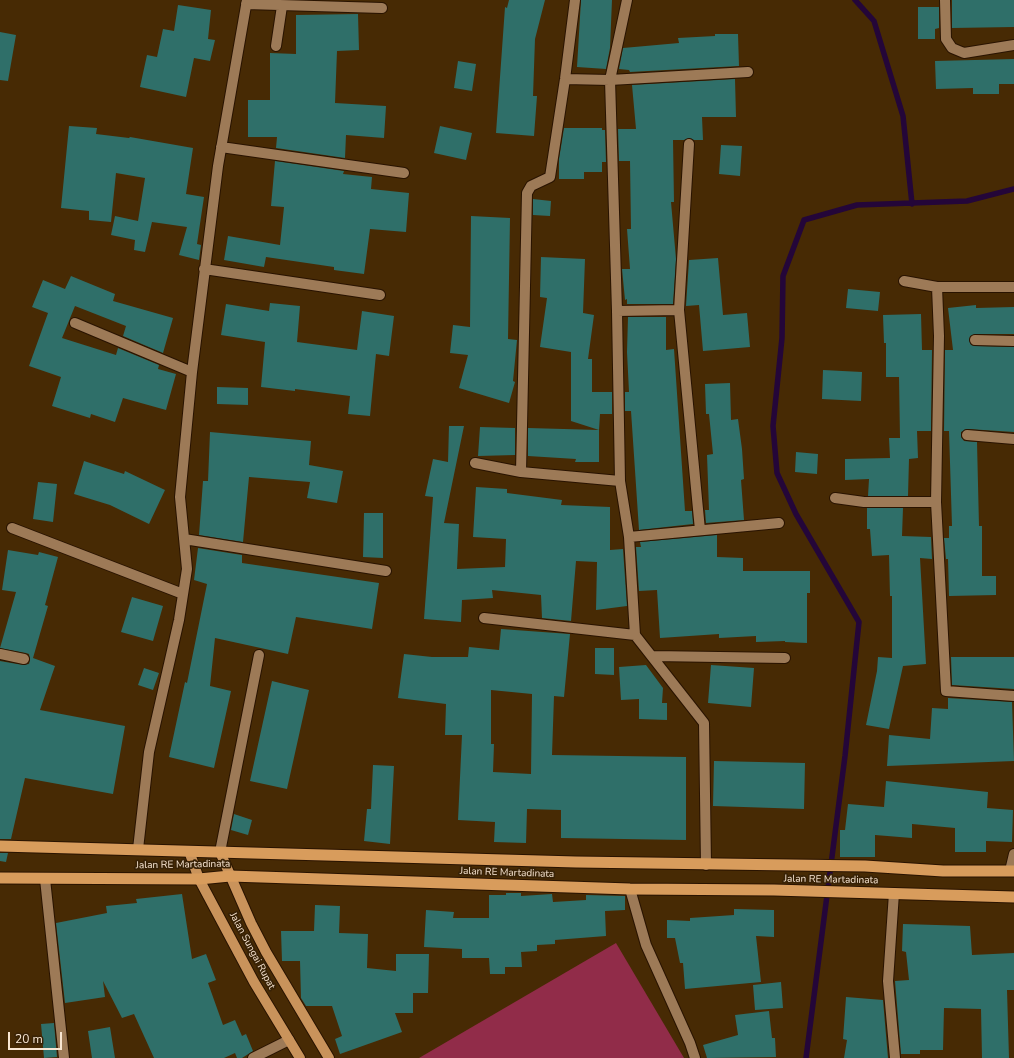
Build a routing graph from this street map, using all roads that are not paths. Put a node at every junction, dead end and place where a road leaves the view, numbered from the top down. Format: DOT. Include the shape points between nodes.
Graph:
graph roads {
  1 [pos="575,0"];
  2 [pos="627,0"];
  3 [pos="945,0"];
  4 [pos="246,2"];
  5 [pos="282,6"];
  6 [pos="382,8"];
  7 [pos="1014,45"];
  8 [pos="276,46"];
  9 [pos="748,72"];
  10 [pos="566,79"];
  11 [pos="610,80"];
  12 [pos="689,144"];
  13 [pos="221,147"];
  14 [pos="404,173"];
  15 [pos="204,269"];
  16 [pos="904,281"];
  17 [pos="937,287"];
  18 [pos="1014,287"];
  19 [pos="380,295"];
  20 [pos="678,310"];
  21 [pos="617,311"];
  22 [pos="75,323"];
  23 [pos="975,340"];
  24 [pos="1014,341"];
  25 [pos="192,372"];
  26 [pos="967,435"];
  27 [pos="1014,439"];
  28 [pos="475,463"];
  29 [pos="521,472"];
  30 [pos="620,481"];
  31 [pos="835,498"];
  32 [pos="936,502"];
  33 [pos="779,523"];
  34 [pos="12,528"];
  35 [pos="700,530"];
  36 [pos="629,537"];
  37 [pos="184,539"];
  38 [pos="386,571"];
  39 [pos="183,594"];
  40 [pos="484,618"];
  41 [pos="635,635"];
  42 [pos="0,654"];
  43 [pos="259,655"];
  44 [pos="653,656"];
  45 [pos="785,658"];
  46 [pos="24,659"];
  47 [pos="1014,696"];
  48 [pos="0,846"];
  49 [pos="138,849"];
  50 [pos="189,851"];
  51 [pos="220,852"];
  52 [pos="1014,854"];
  53 [pos="706,865"];
  54 [pos="1012,871"];
  55 [pos="230,876"];
  56 [pos="0,878"];
  57 [pos="199,878"];
  58 [pos="45,879"];
  59 [pos="630,889"];
  60 [pos="894,893"];
  61 [pos="1014,897"];
  62 [pos="289,1040"];
  63 [pos="64,1058"];
  64 [pos="252,1058"];
  65 [pos="300,1058"];
  66 [pos="329,1058"];
  67 [pos="695,1058"];
  68 [pos="894,1058"];
  1 -- 10 [label="street"];
  2 -- 11 [label="street"];
  3 -- 7 [label="street" via="946,39 952,48 964,53"];
  4 -- 5 [label="street"];
  4 -- 13 [label="street"];
  5 -- 6 [label="street"];
  5 -- 8 [label="street"];
  9 -- 11 [label="street"];
  10 -- 11 [label="street"];
  10 -- 29 [label="street" via="550,177 531,186 527,193"];
  11 -- 21 [label="street"];
  12 -- 20 [label="street"];
  13 -- 14 [label="street"];
  13 -- 15 [label="street"];
  15 -- 19 [label="street"];
  15 -- 25 [label="street"];
  16 -- 17 [label="street"];
  17 -- 18 [label="street"];
  17 -- 32 [label="street" via="939,336"];
  20 -- 21 [label="street"];
  20 -- 35 [label="street"];
  21 -- 30 [label="street"];
  22 -- 25 [label="street"];
  23 -- 24 [label="street"];
  25 -- 37 [label="street" via="180,497"];
  26 -- 27 [label="street"];
  28 -- 29 [label="street"];
  29 -- 30 [label="street"];
  30 -- 36 [label="street"];
  31 -- 32 [label="street" via="864,502"];
  32 -- 47 [label="street" via="946,691"];
  33 -- 35 [label="street"];
  34 -- 39 [label="street"];
  35 -- 36 [label="street"];
  36 -- 41 [label="street"];
  37 -- 38 [label="street"];
  37 -- 39 [label="street" via="187,569"];
  39 -- 49 [label="street" via="149,752"];
  40 -- 41 [label="street"];
  41 -- 44 [label="street"];
  42 -- 46 [label="street"];
  43 -- 51 [label="street"];
  44 -- 45 [label="street"];
  44 -- 53 [label="street" via="704,723"];
  48 -- 49 [label="highway, Jalan RE Martadinata"];
  49 -- 50 [label="highway, Jalan RE Martadinata"];
  50 -- 51 [label="highway, Jalan RE Martadinata"];
  50 -- 57 [label="main road, Jalan Sungai Rupat"];
  51 -- 53 [label="highway, Jalan RE Martadinata"];
  51 -- 55 [label="main road, Jalan Sungai Rupat"];
  52 -- 54 [label="street"];
  53 -- 54 [label="highway, Jalan RE Martadinata" via="865,866 943,871"];
  55 -- 57 [label="highway, Jalan RE Martadinata"];
  55 -- 59 [label="highway, Jalan RE Martadinata"];
  55 -- 66 [label="main road, Jalan Sungai Rupat" via="266,952"];
  56 -- 58 [label="highway, Jalan RE Martadinata"];
  57 -- 58 [label="highway, Jalan RE Martadinata"];
  57 -- 62 [label="main road, Jalan Sungai Rupat" via="254,982"];
  58 -- 63 [label="street"];
  59 -- 60 [label="highway, Jalan RE Martadinata"];
  59 -- 67 [label="street" via="646,945"];
  60 -- 61 [label="highway, Jalan RE Martadinata"];
  60 -- 68 [label="street" via="888,981"];
  62 -- 64 [label="street"];
  62 -- 65 [label="main road, Jalan Sungai Rupat"];
}
